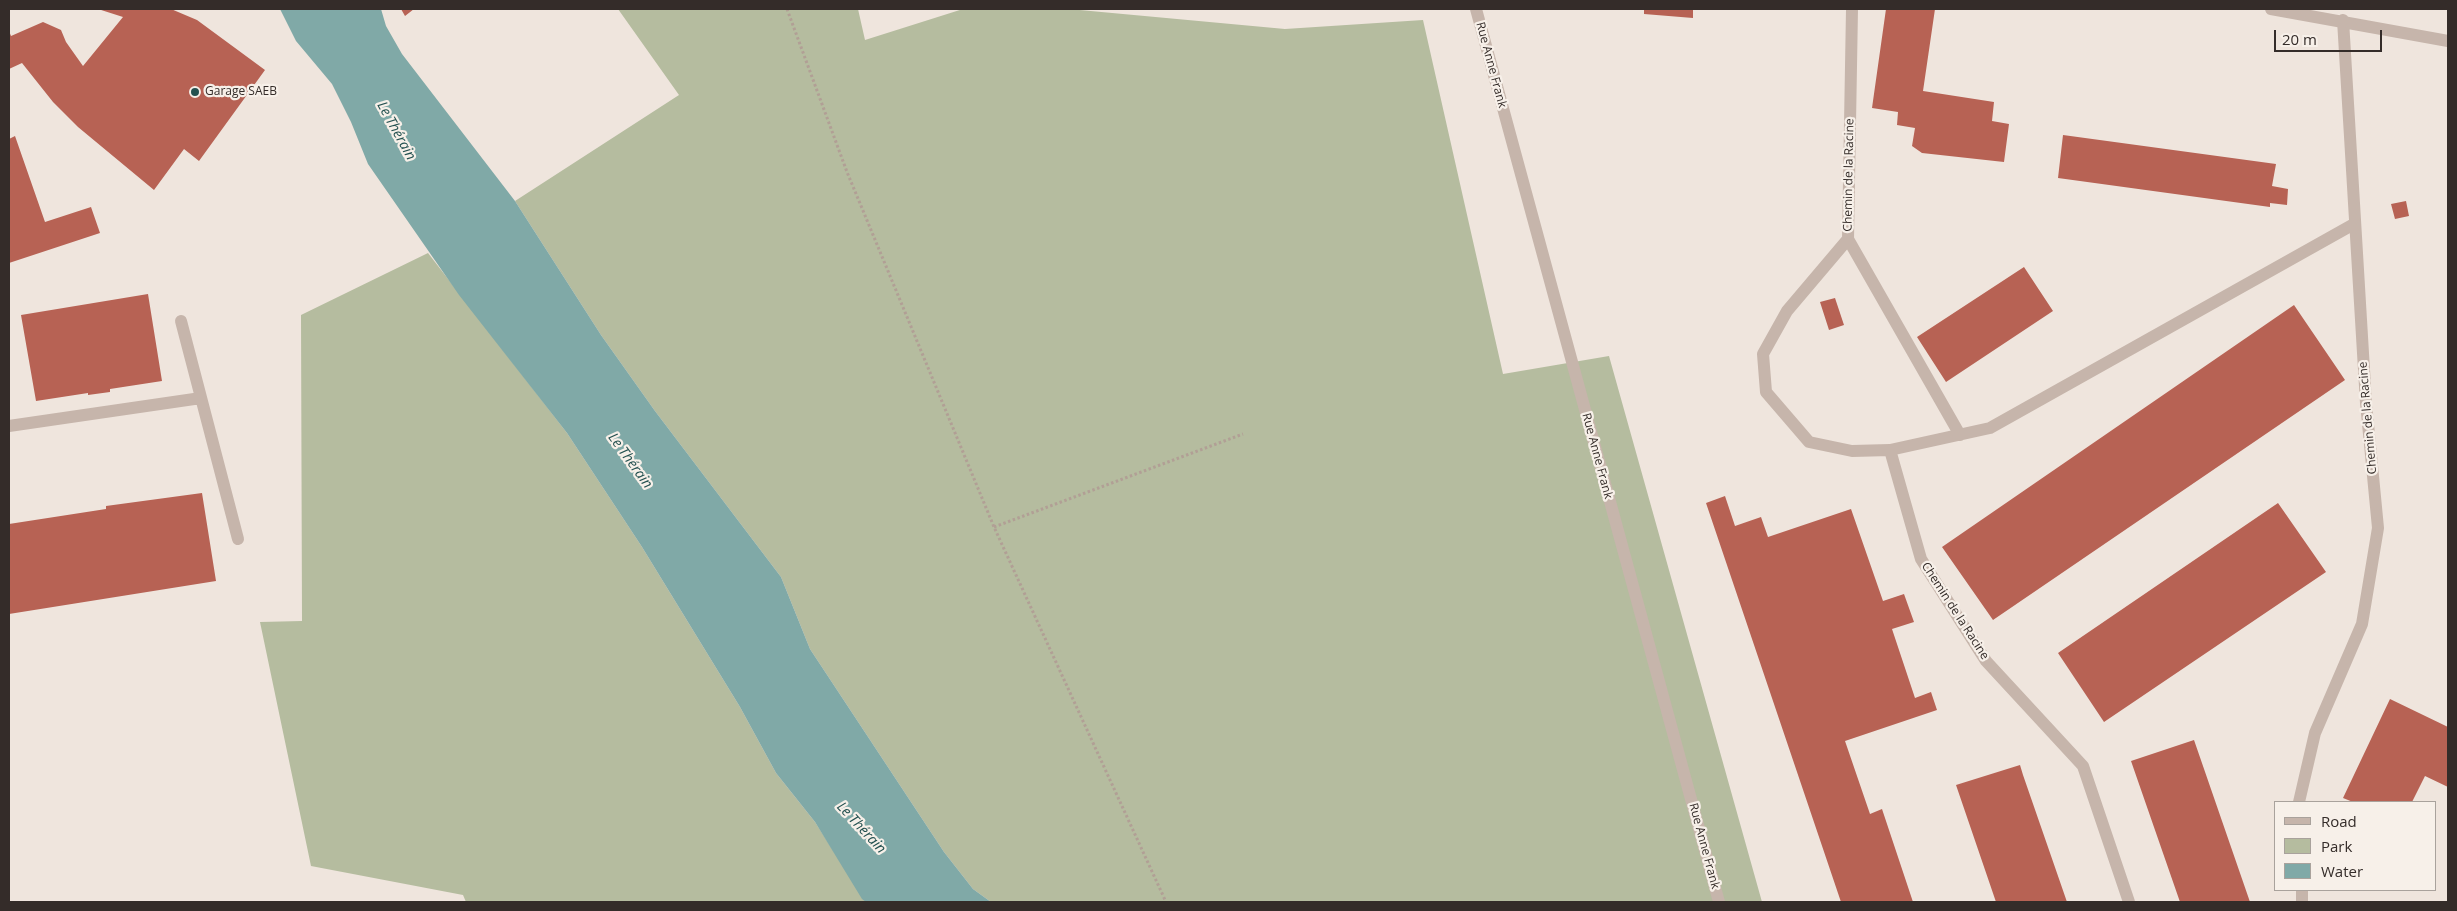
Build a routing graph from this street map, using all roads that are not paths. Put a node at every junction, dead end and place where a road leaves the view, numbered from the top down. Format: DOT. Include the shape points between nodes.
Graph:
graph roads {
  1 [pos="1476,9"];
  2 [pos="1852,9"];
  3 [pos="2270,9"];
  4 [pos="2343,20"];
  5 [pos="2448,41"];
  6 [pos="2354,224"];
  7 [pos="1848,239"];
  8 [pos="181,321"];
  9 [pos="201,398"];
  10 [pos="9,426"];
  11 [pos="1960,435"];
  12 [pos="1890,450"];
  13 [pos="238,539"];
  14 [pos="2299,801"];
  15 [pos="1719,902"];
  16 [pos="2129,902"];
  1 -- 15 [label="street, Rue Anne Frank"];
  2 -- 7 [label="street, Chemin de la Racine"];
  3 -- 4 [label="street"];
  4 -- 5 [label="street"];
  4 -- 6 [label="street, Chemin de la Racine"];
  6 -- 11 [label="street" via="1990,428"];
  6 -- 14 [label="street, Chemin de la Racine" via="2378,528 2362,624 2315,733"];
  7 -- 11 [label="street"];
  7 -- 12 [label="street, Chemin de la Racine" via="1786,311 1763,354 1766,392 1809,442 1852,451"];
  8 -- 9 [label="street"];
  9 -- 10 [label="street"];
  9 -- 13 [label="street"];
  11 -- 12 [label="street"];
  12 -- 16 [label="street, Chemin de la Racine" via="1921,559 1986,661 2083,766"];
}
